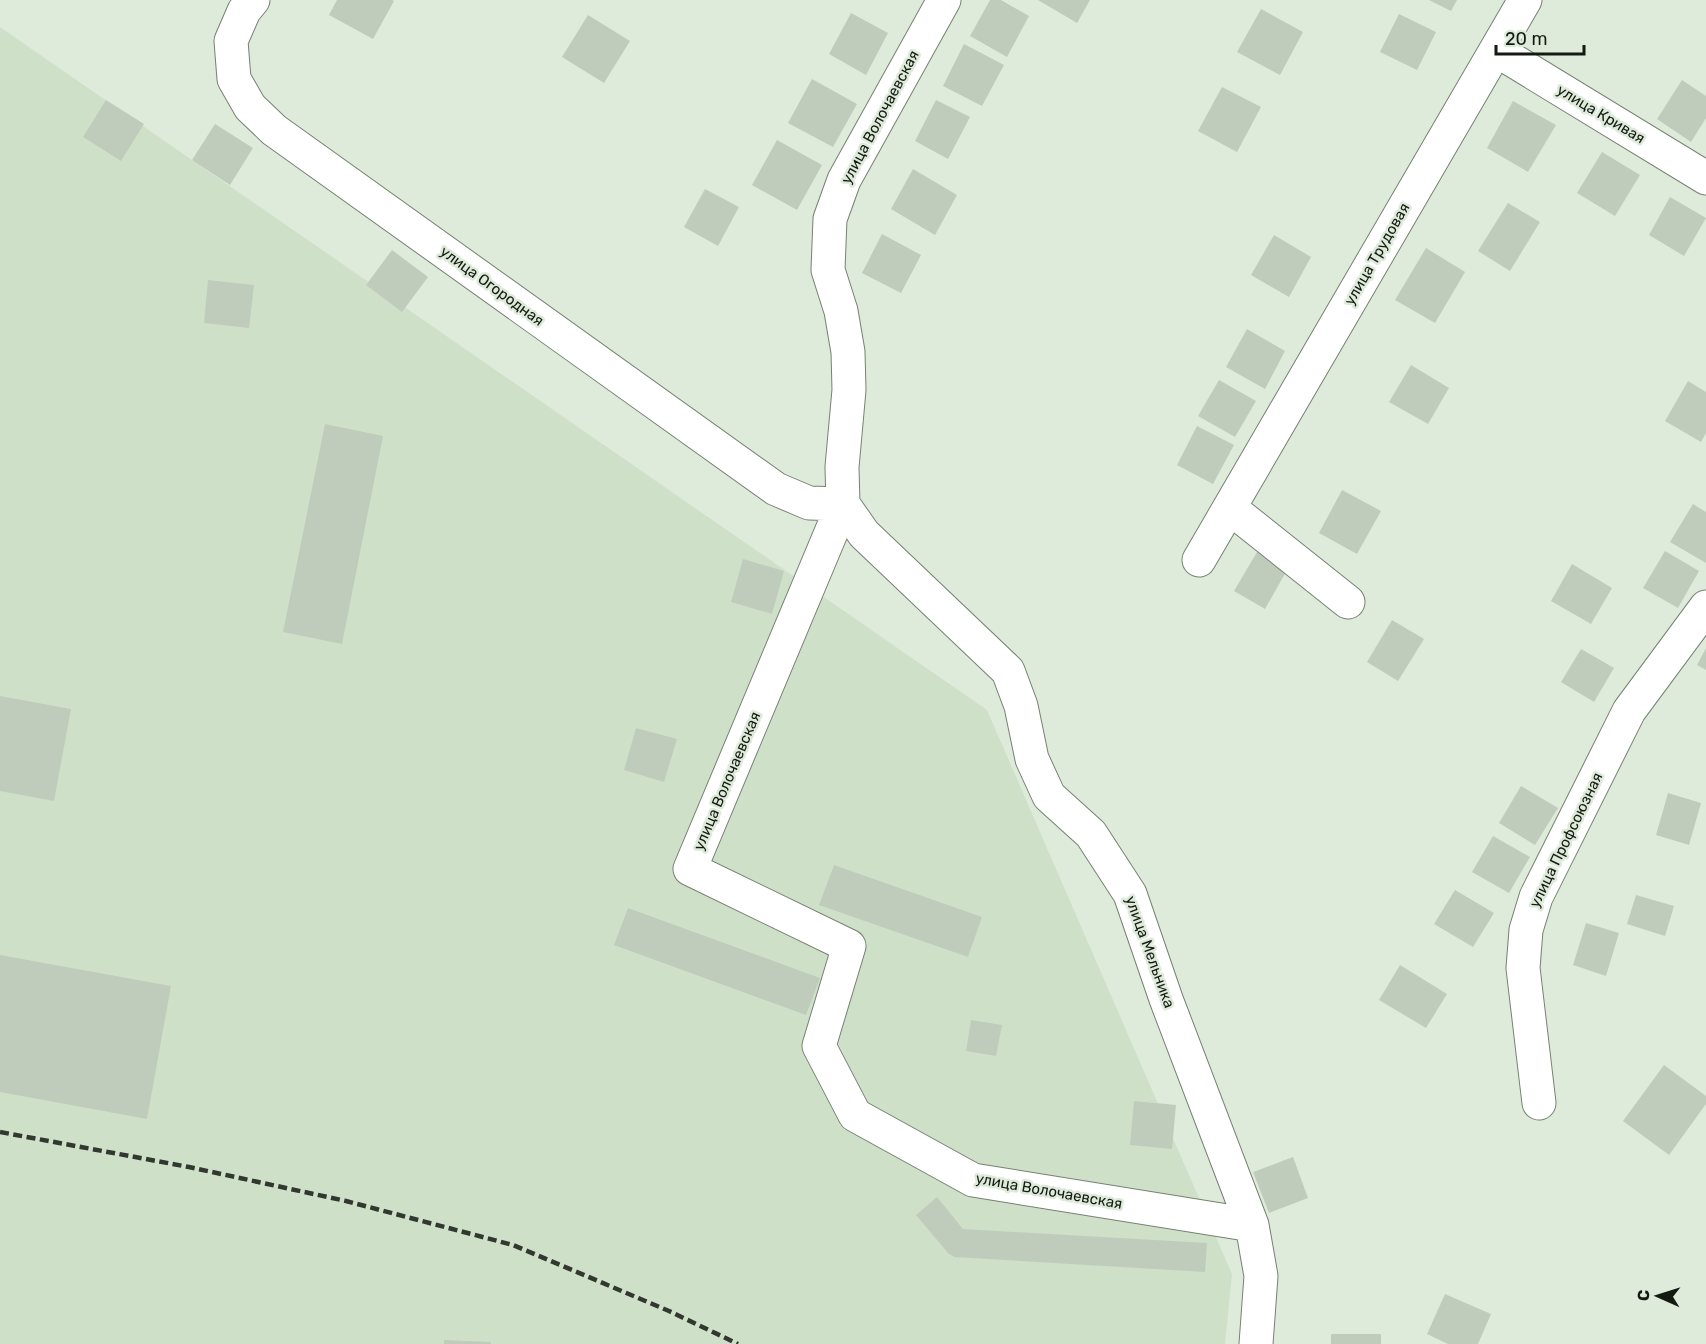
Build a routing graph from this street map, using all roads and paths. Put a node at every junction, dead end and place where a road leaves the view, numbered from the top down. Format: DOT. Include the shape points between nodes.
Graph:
graph roads {
  1 [pos="253,0"];
  2 [pos="944,0"];
  3 [pos="1525,0"];
  4 [pos="1496,50"];
  5 [pos="1706,178"];
  6 [pos="843,504"];
  7 [pos="1230,508"];
  8 [pos="1199,560"];
  9 [pos="1348,602"];
  10 [pos="1706,607"];
  11 [pos="1539,1103"];
  12 [pos="1252,1225"];
  13 [pos="1256,1344"];
  1 -- 6 [label="street, улица Огородная" via="231,41 234,79 250,107 274,129 776,489 809,503"];
  2 -- 6 [label="street, улица Волочаевская" via="844,180 830,219 828,270 848,352"];
  3 -- 4 [label="street, улица Трудовая"];
  4 -- 5 [label="street, улица Кривая"];
  4 -- 7 [label="street, улица Трудовая"];
  6 -- 12 [label="street, улица Мельника" via="864,534 1008,671 1032,759 1049,796 1091,834 1130,894"];
  6 -- 12 [label="street, улица Волочаевская" via="690,869 849,946 819,1046 855,1115 974,1180"];
  7 -- 8 [label="street, улица Трудовая"];
  7 -- 9 [label="street"];
  10 -- 11 [label="street, улица Профсоюзная" via="1629,711 1536,897 1526,930 1523,968"];
  12 -- 13 [label="street, улица Мельника" via="1261,1276"];
}
